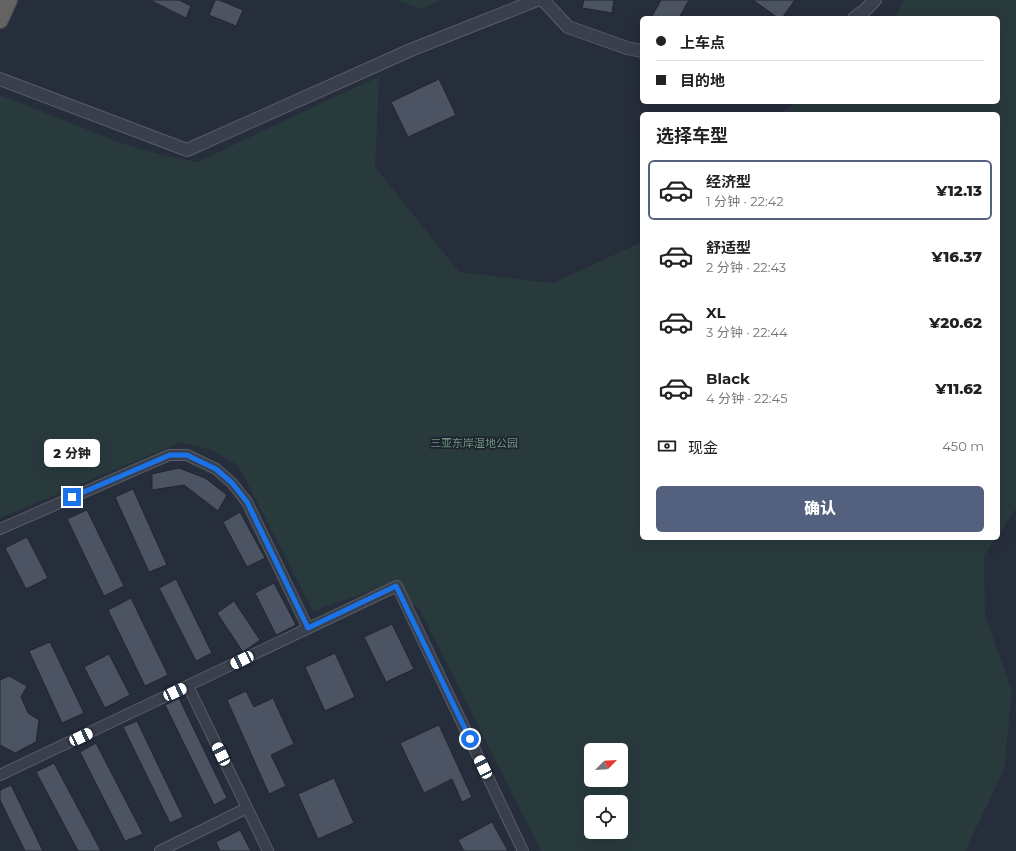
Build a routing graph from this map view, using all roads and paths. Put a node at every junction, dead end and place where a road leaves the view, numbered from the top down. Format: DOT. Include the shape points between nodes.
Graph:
graph roads {
  1 [pos="9,0"];
  2 [pos="537,0"];
  3 [pos="543,0"];
  4 [pos="875,0"];
  5 [pos="857,16"];
  6 [pos="0,20"];
  7 [pos="640,51"];
  8 [pos="0,79"];
  9 [pos="0,529"];
  10 [pos="308,628"];
  11 [pos="188,686"];
  12 [pos="0,775"];
  13 [pos="247,808"];
  14 [pos="160,851"];
  15 [pos="268,851"];
  16 [pos="523,851"];
  1 -- 6 [label="highway"];
  2 -- 8 [label="street" via="413,49 187,150"];
  3 -- 7 [label="street" via="568,27"];
  4 -- 5 [label="street"];
  9 -- 10 [label="street" via="170,455 187,455 216,469 232,483 247,502"];
  10 -- 11 [label="street"];
  10 -- 16 [label="street" via="396,586"];
  11 -- 12 [label="street"];
  11 -- 13 [label="street"];
  13 -- 14 [label="street"];
  13 -- 15 [label="street"];
}
